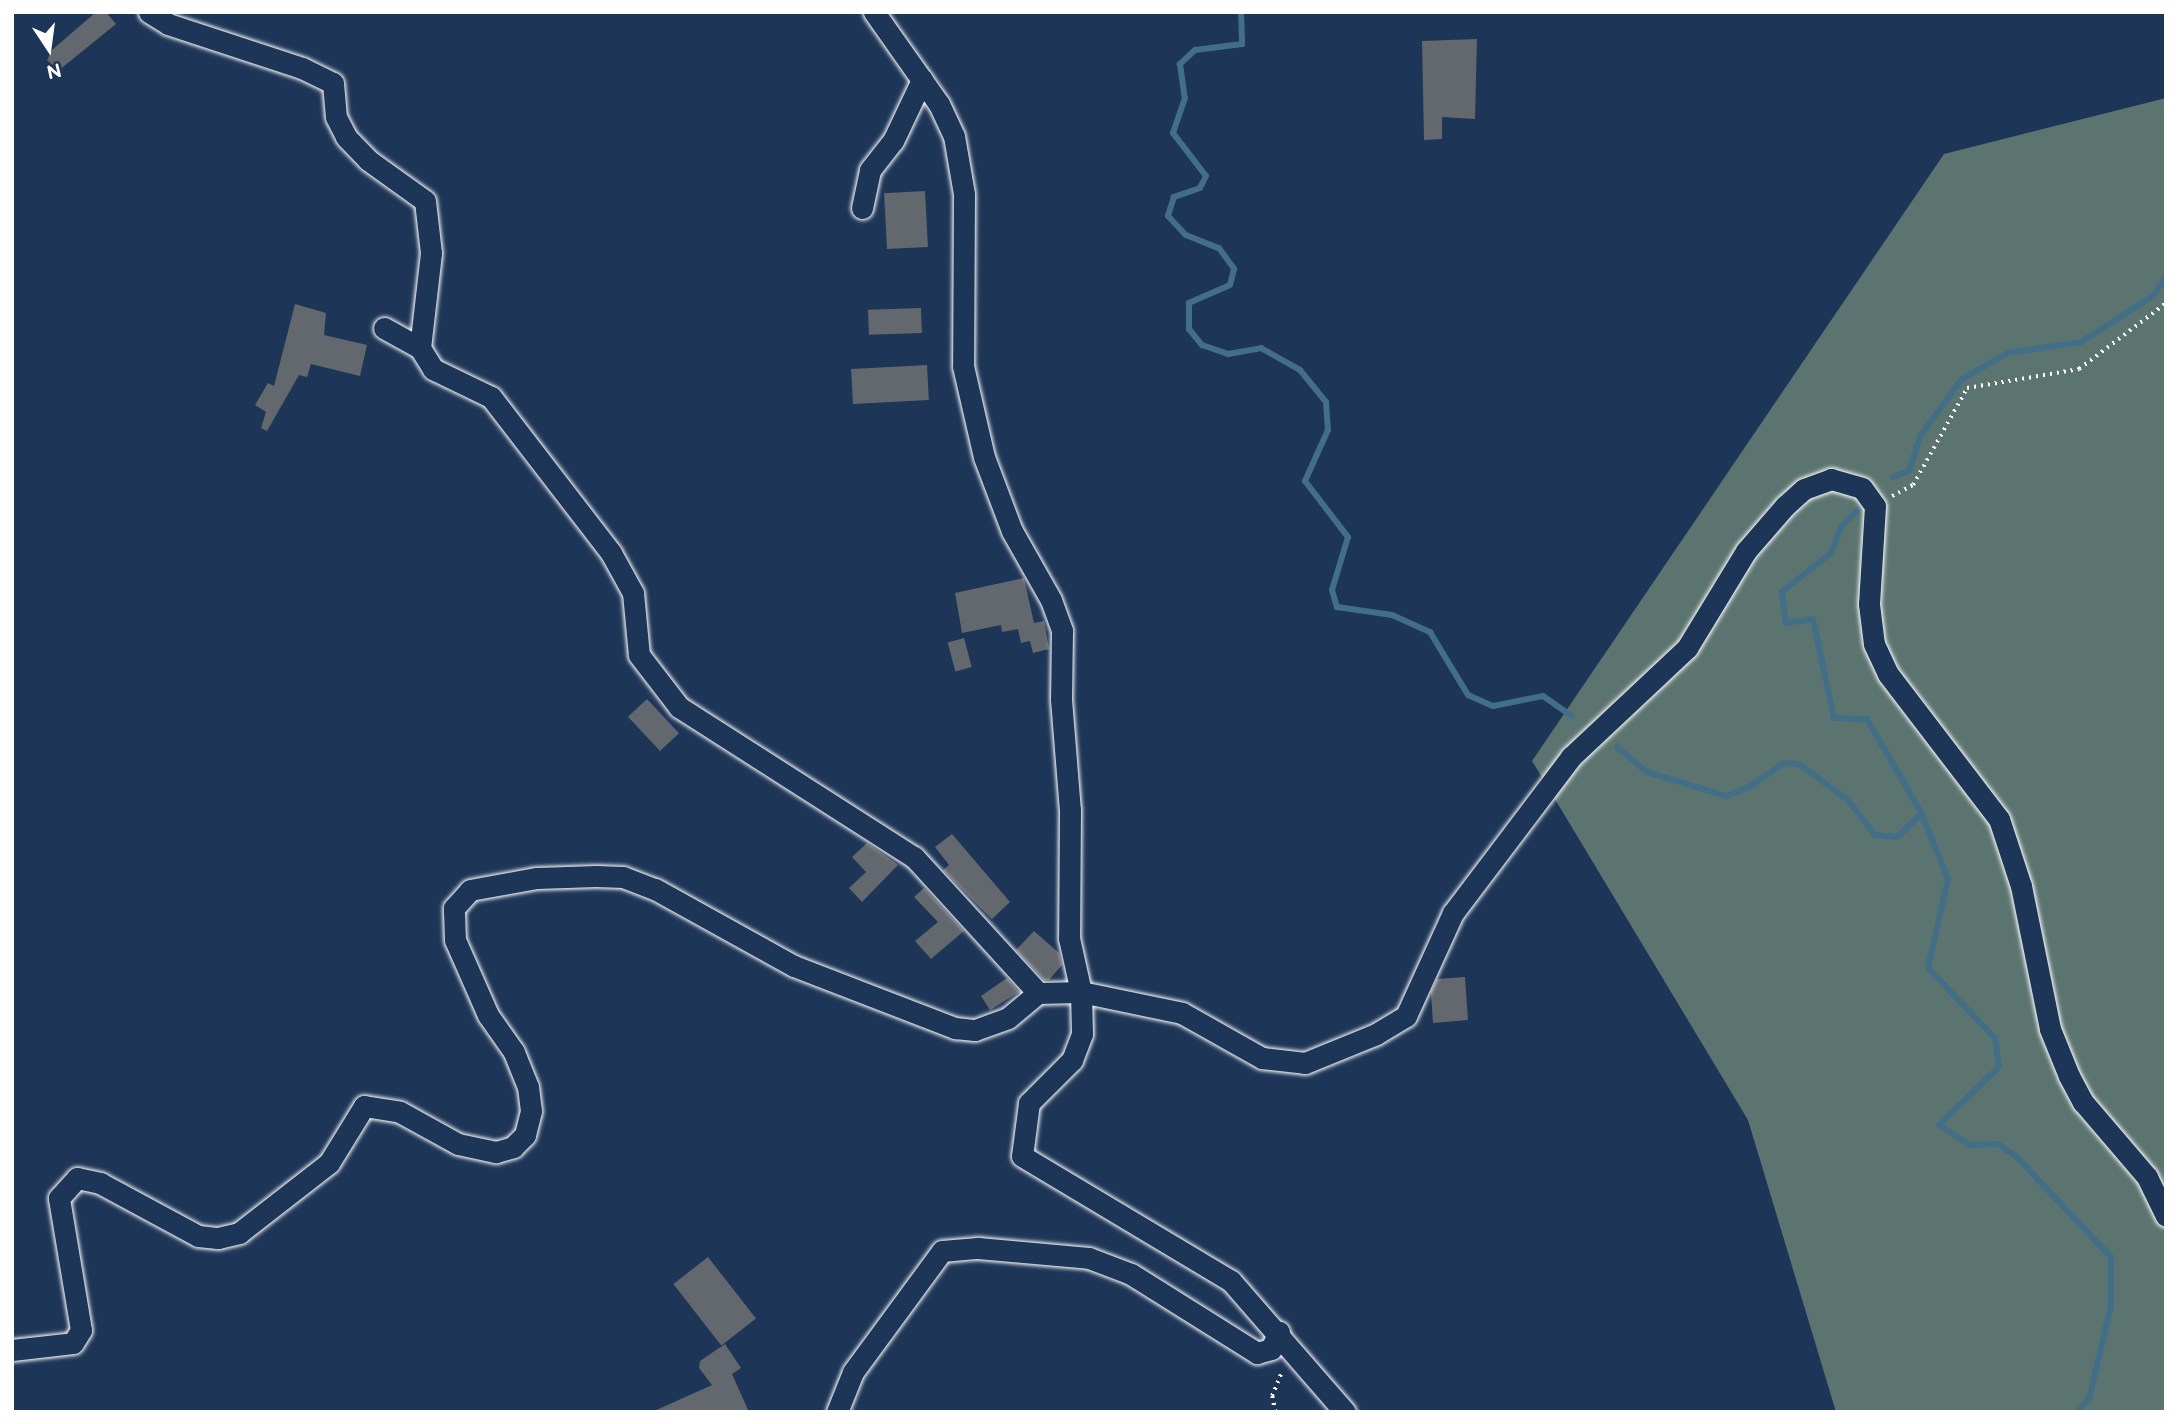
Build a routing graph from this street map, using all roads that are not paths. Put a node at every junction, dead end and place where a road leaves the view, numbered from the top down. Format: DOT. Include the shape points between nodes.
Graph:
graph roads {
  1 [pos="149,12"];
  2 [pos="874,12"];
  3 [pos="922,80"];
  4 [pos="862,208"];
  5 [pos="384,328"];
  6 [pos="420,348"];
  7 [pos="1081,992"];
  8 [pos="1038,993"];
  9 [pos="2166,1216"];
  10 [pos="1286,1339"];
  11 [pos="12,1350"];
  12 [pos="837,1412"];
  13 [pos="1345,1412"];
  1 -- 6 [label="street" via="168,24 302,68 333,83 336,117 346,137 368,160 425,201 432,253"];
  2 -- 3 [label="street"];
  3 -- 4 [label="street" via="893,141 870,170"];
  3 -- 7 [label="street" via="954,136 964,194 960,329 963,366 984,457 1012,531 1051,600 1062,631 1061,699 1070,810 1069,938"];
  5 -- 6 [label="street"];
  6 -- 8 [label="street" via="433,369 491,397 611,553 633,593 639,655 679,707 914,857"];
  7 -- 8 [label="street"];
  7 -- 9 [label="street" via="1182,1013 1262,1058 1305,1063 1376,1034 1406,1016 1453,913 1571,757 1687,648 1746,551 1785,506 1804,489 1831,479 1862,488 1875,506 1869,604 1874,645 1888,674 1999,819 2021,886 2050,1029 2069,1076 2083,1102 2147,1177"];
  7 -- 10 [label="street" via="1082,1034 1072,1060 1030,1104 1022,1156 1231,1280"];
  8 -- 11 [label="street" via="1008,1018 975,1030 955,1028 793,966 655,888 623,877 537,878 470,890 454,908 455,940 488,1015 514,1052 528,1087 531,1111 525,1135 513,1147 496,1152 458,1143 400,1112 364,1106 329,1163 240,1233 218,1238 198,1236 100,1183 77,1178 59,1198 81,1330 73,1343"];
  10 -- 12 [label="street" via="1257,1353 1154,1287 1089,1258 978,1248 942,1251 853,1372"];
  10 -- 13 [label="street"];
}
